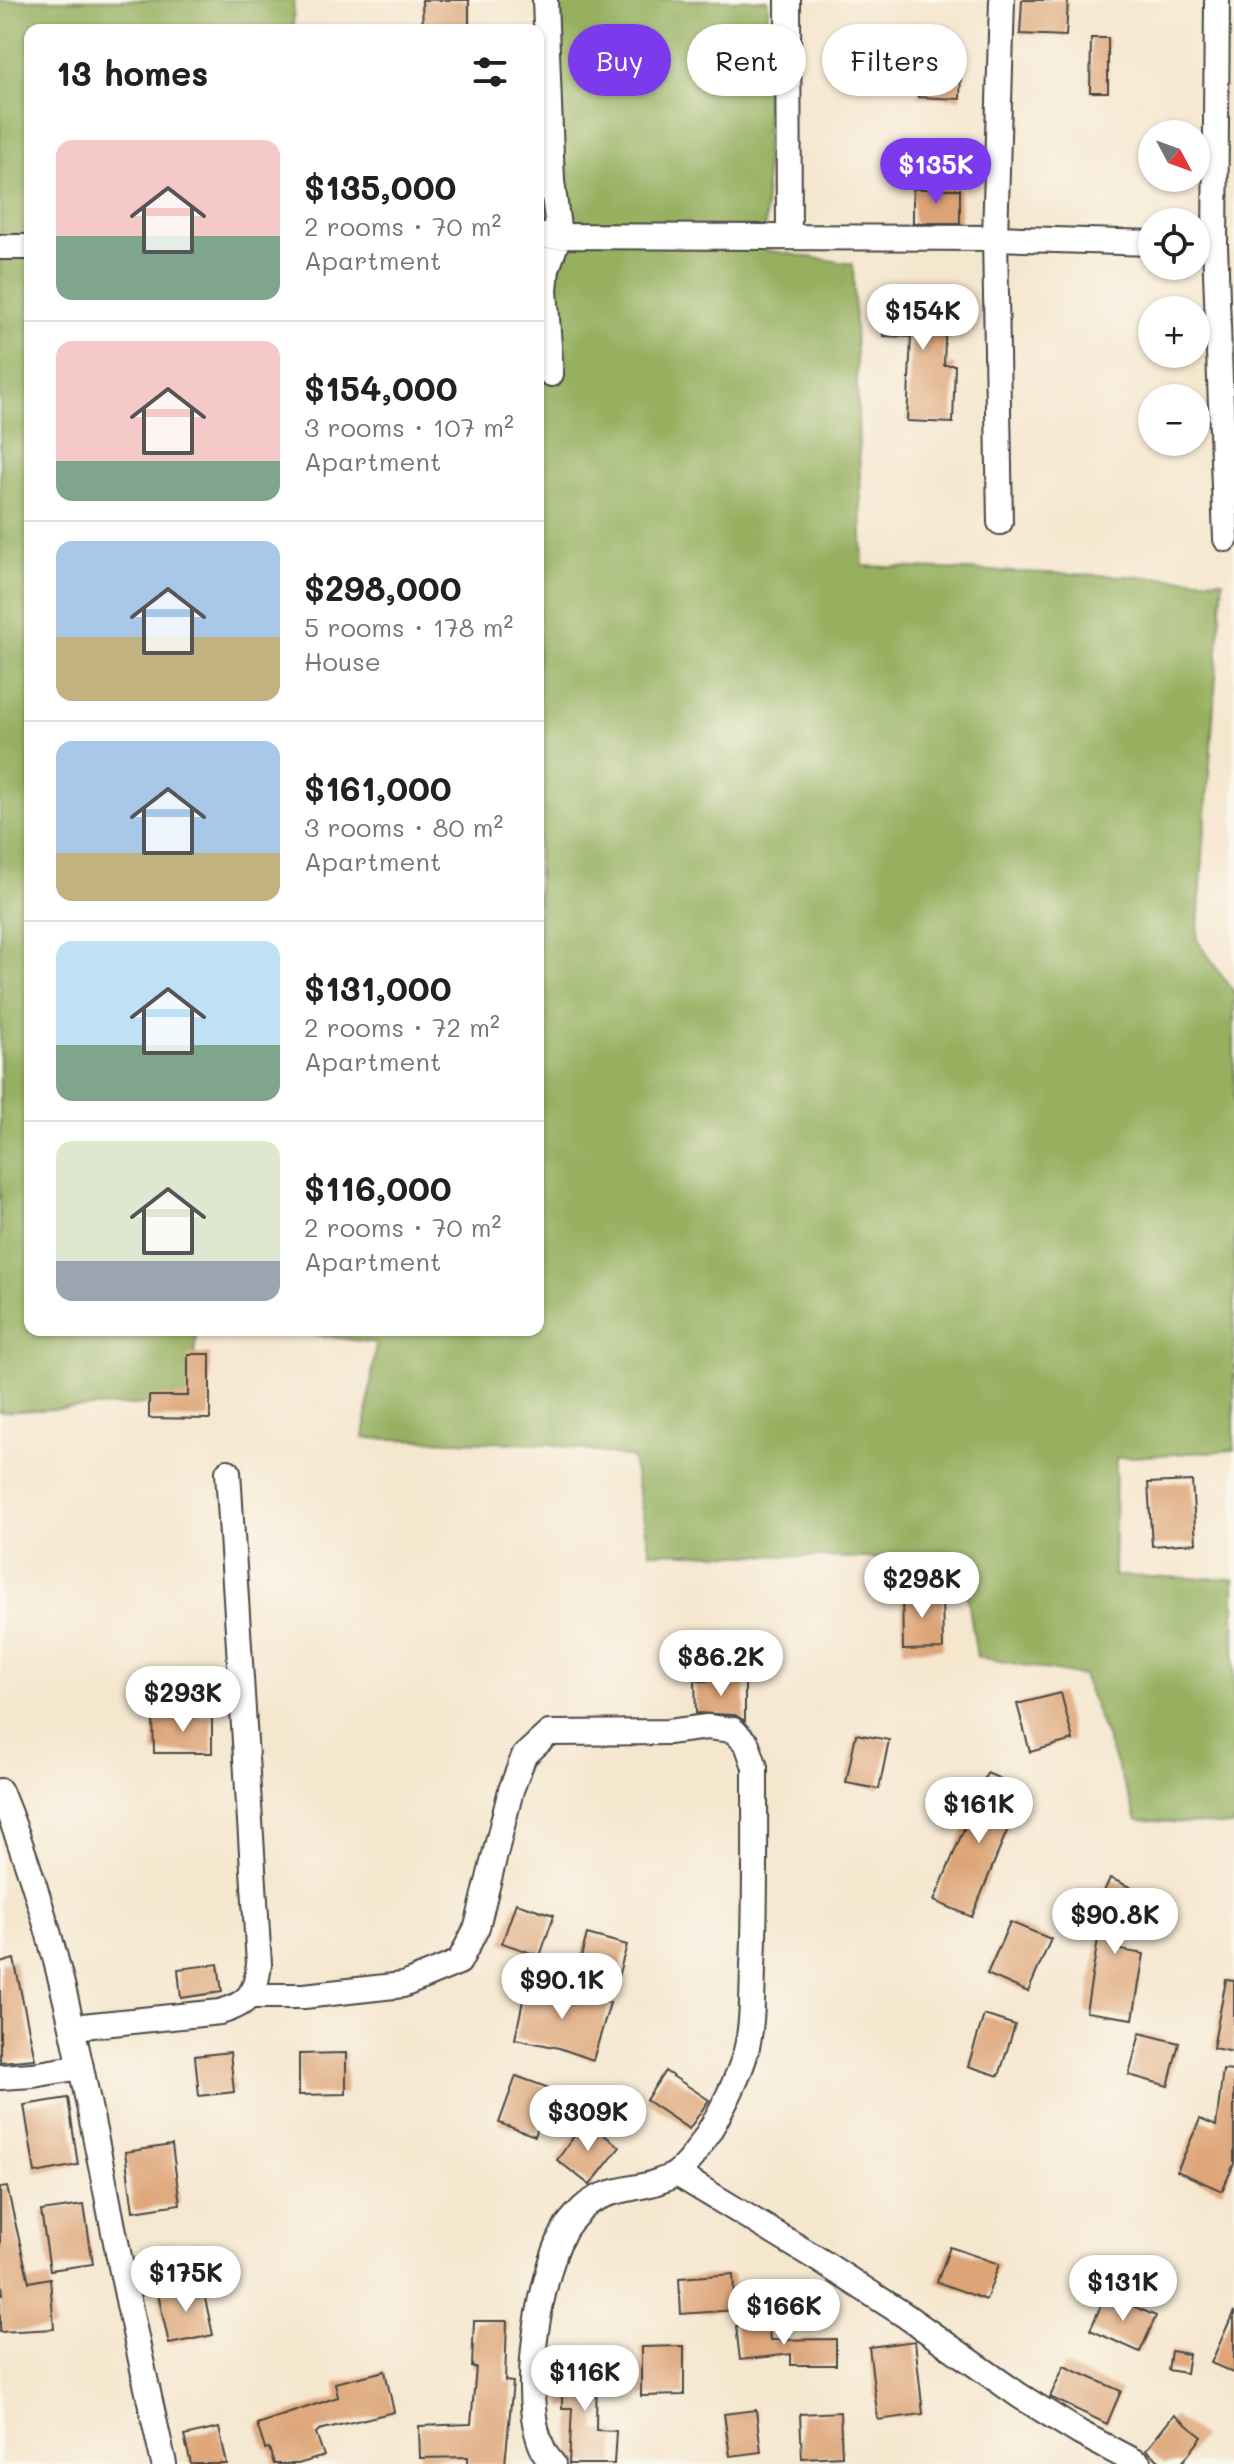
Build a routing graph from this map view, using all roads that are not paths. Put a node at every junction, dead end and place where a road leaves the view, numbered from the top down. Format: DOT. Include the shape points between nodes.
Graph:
graph roads {
  1 [pos="545,0"];
  2 [pos="788,0"];
  3 [pos="1002,0"];
  4 [pos="1217,0"];
  5 [pos="548,236"];
  6 [pos="789,236"];
  7 [pos="995,238"];
  8 [pos="1138,243"];
  9 [pos="1215,245"];
  10 [pos="0,247"];
  11 [pos="24,247"];
  12 [pos="551,374"];
  13 [pos="1000,522"];
  14 [pos="1226,539"];
  15 [pos="228,1472"];
  16 [pos="0,1791"];
  17 [pos="250,1996"];
  18 [pos="73,2027"];
  19 [pos="81,2067"];
  20 [pos="0,2077"];
  21 [pos="677,2174"];
  22 [pos="164,2464"];
  23 [pos="553,2464"];
  24 [pos="1139,2464"];
  1 -- 5 [label="street" via="552,181"];
  2 -- 6 [label="street"];
  3 -- 7 [label="street"];
  4 -- 9 [label="street"];
  5 -- 6 [label="street"];
  5 -- 12 [label="street" via="545,290"];
  6 -- 7 [label="street"];
  7 -- 8 [label="street"];
  7 -- 13 [label="street"];
  9 -- 14 [label="street"];
  10 -- 11 [label="street"];
  15 -- 17 [label="street" via="259,1964"];
  16 -- 18 [label="street" via="20,1840"];
  17 -- 18 [label="street" via="220,2012"];
  17 -- 21 [label="street" via="403,1985 459,1962 477,1927 524,1756 549,1733 733,1730 747,1744 755,1767 751,2017 746,2052 725,2102"];
  18 -- 19 [label="street"];
  19 -- 20 [label="street"];
  19 -- 22 [label="street"];
  21 -- 23 [label="street" via="607,2193 586,2205 565,2229 539,2309 531,2377 534,2424"];
  21 -- 24 [label="street" via="866,2290 1020,2396"];
}
